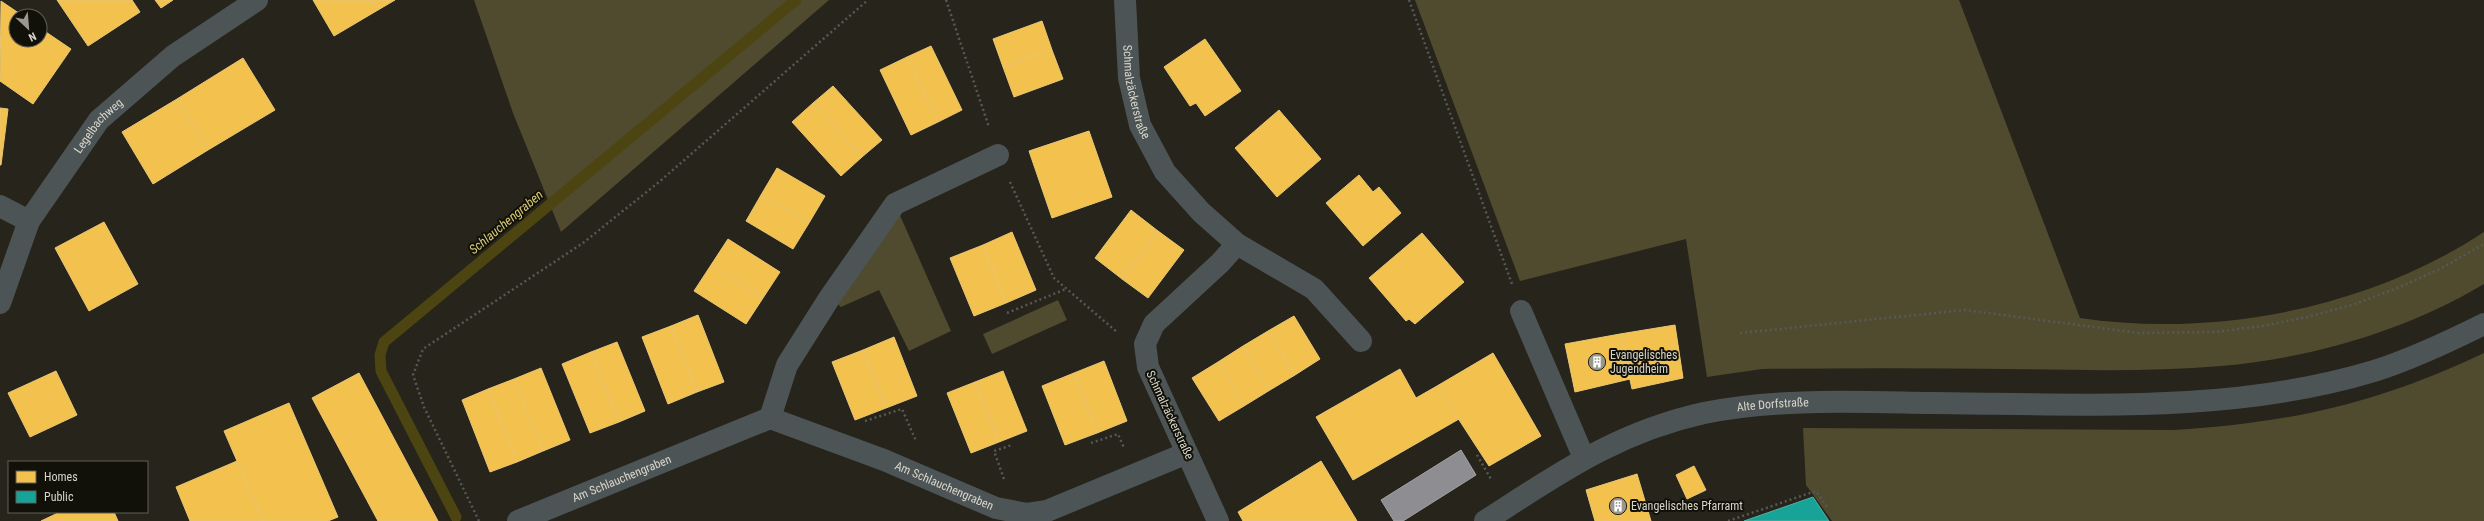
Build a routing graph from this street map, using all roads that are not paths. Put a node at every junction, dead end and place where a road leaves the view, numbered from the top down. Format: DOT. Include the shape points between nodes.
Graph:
graph roads {
  1 [pos="258,0"];
  2 [pos="1125,0"];
  3 [pos="998,155"];
  4 [pos="0,206"];
  5 [pos="29,221"];
  6 [pos="1237,244"];
  7 [pos="0,303"];
  8 [pos="1521,311"];
  9 [pos="2484,324"];
  10 [pos="1361,341"];
  11 [pos="770,418"];
  12 [pos="1187,453"];
  13 [pos="1584,458"];
  14 [pos="518,521"];
  15 [pos="1218,521"];
  16 [pos="1485,521"];
  1 -- 5 [label="street, Legelbachweg" via="173,56 99,120"];
  2 -- 6 [label="street, Schmalzäckerstraße" via="1129,78 1140,125 1165,172 1201,212"];
  3 -- 11 [label="street" via="895,204 830,297 787,365"];
  4 -- 5 [label="street"];
  5 -- 7 [label="street, Legelbachweg"];
  6 -- 10 [label="street, Schmalzäckerstraße" via="1314,289"];
  6 -- 12 [label="street, Schmalzäckerstraße" via="1154,324 1146,344 1148,367"];
  8 -- 13 [label="street"];
  9 -- 13 [label="street, Alte Dorfstraße" via="2431,350 2375,371 2315,386 2224,400 2087,404 1766,404 1703,413 1671,422 1616,441"];
  11 -- 12 [label="street, Am Schlauchengraben" via="884,460 996,508 1016,513 1047,511"];
  11 -- 14 [label="street, Am Schlauchengraben"];
  12 -- 15 [label="street, Schmalzäckerstraße"];
  13 -- 16 [label="street, Alte Dorfstraße"];
}
